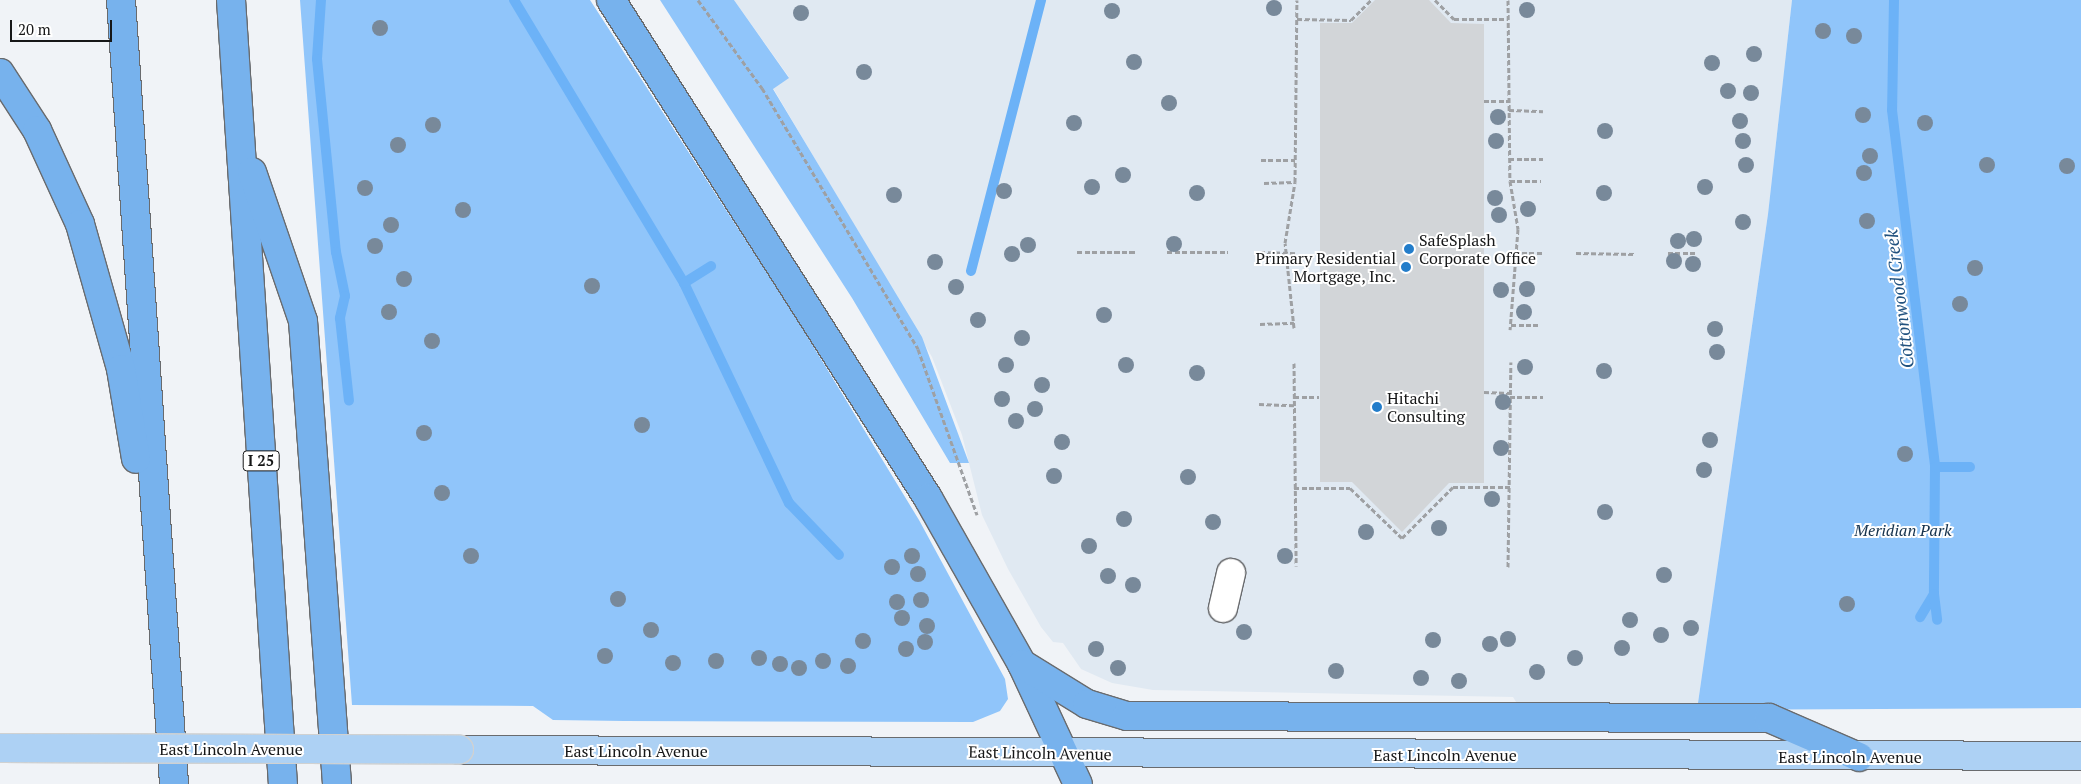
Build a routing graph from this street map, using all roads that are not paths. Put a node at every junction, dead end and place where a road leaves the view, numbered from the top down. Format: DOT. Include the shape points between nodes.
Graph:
graph roads {
  1 [pos="121,0"];
  2 [pos="231,0"];
  3 [pos="611,0"];
  4 [pos="0,73"];
  5 [pos="240,138"];
  6 [pos="1231,573"];
  7 [pos="161,602"];
  8 [pos="1223,608"];
  9 [pos="1022,664"];
  10 [pos="0,748"];
  11 [pos="1064,753"];
  12 [pos="2081,756"];
  13 [pos="1859,757"];
  14 [pos="174,784"];
  15 [pos="283,784"];
  16 [pos="337,784"];
  17 [pos="1078,784"];
  1 -- 7 [label="highway"];
  2 -- 5 [label="highway, I 25"];
  3 -- 9 [label="highway" via="883,422"];
  4 -- 7 [label="highway" via="58,170 96,276 121,369"];
  5 -- 15 [label="highway, I 25"];
  5 -- 16 [label="highway" via="303,321"];
  6 -- 8 [label="lane"];
  7 -- 14 [label="highway"];
  9 -- 11 [label="highway"];
  9 -- 13 [label="highway" via="1087,704 1127,716 1770,718"];
  10 -- 11 [label="main road, East Lincoln Avenue, bridge"];
  11 -- 13 [label="main road, East Lincoln Avenue"];
  11 -- 17 [label="highway"];
  12 -- 13 [label="main road, East Lincoln Avenue"];
}
